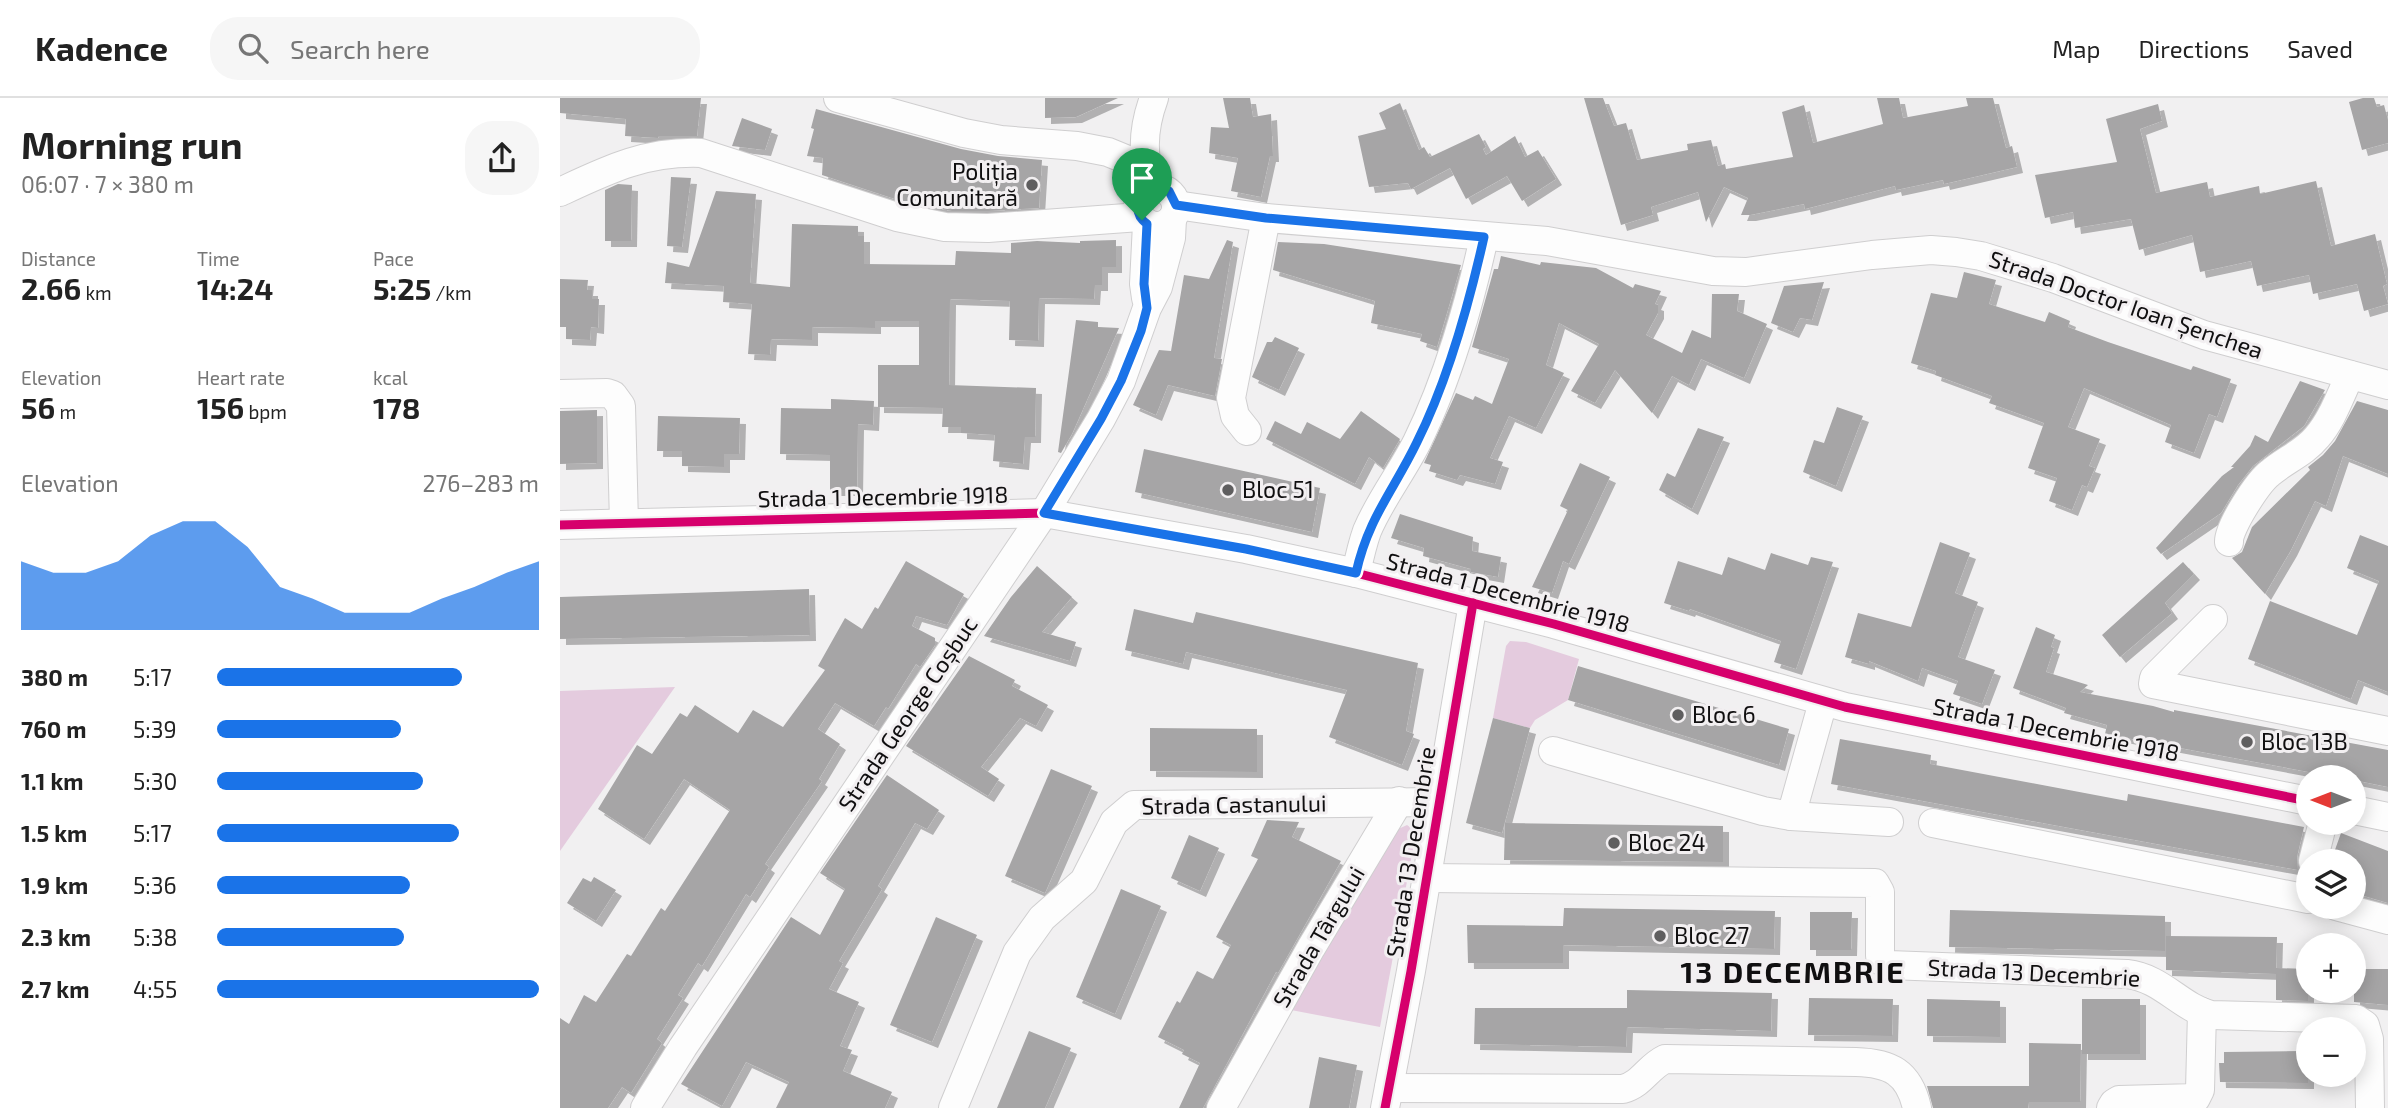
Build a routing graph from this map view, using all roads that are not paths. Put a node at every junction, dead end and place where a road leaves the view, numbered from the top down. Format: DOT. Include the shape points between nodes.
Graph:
graph roads {
  1 [pos="838,98"];
  2 [pos="1154,98"];
  3 [pos="1150,177"];
  4 [pos="560,192"];
  5 [pos="1159,216"];
  6 [pos="1266,218"];
  7 [pos="1484,237"];
  8 [pos="2350,376"];
  9 [pos="2388,385"];
  10 [pos="560,394"];
  11 [pos="1247,431"];
  12 [pos="1044,513"];
  13 [pos="624,523"];
  14 [pos="560,525"];
  15 [pos="2229,542"];
  16 [pos="1356,573"];
  17 [pos="1473,603"];
  18 [pos="2213,619"];
  19 [pos="1823,702"];
  20 [pos="2388,731"];
  21 [pos="1553,751"];
  22 [pos="2296,798"];
  23 [pos="1399,802"];
  24 [pos="1439,802"];
  25 [pos="2366,812"];
  26 [pos="1791,816"];
  27 [pos="2388,817"];
  28 [pos="1889,822"];
  29 [pos="1933,822"];
  30 [pos="1427,878"];
  31 [pos="2296,890"];
  32 [pos="2366,914"];
  33 [pos="2388,920"];
  34 [pos="2202,1012"];
  35 [pos="1387,1098"];
  36 [pos="645,1108"];
  37 [pos="953,1108"];
  38 [pos="1221,1108"];
  39 [pos="1917,1108"];
  40 [pos="2112,1108"];
  41 [pos="2370,1108"];
  1 -- 3 [label="street" via="989,138 1108,152"];
  2 -- 3 [label="street" via="1144,137"];
  3 -- 5 [label="street" via="1169,191"];
  4 -- 5 [label="street, Strada Doctor Ioan Șenchea" via="623,163 675,152 701,153 897,217 945,227"];
  5 -- 6 [label="street, Strada Doctor Ioan Șenchea"];
  5 -- 12 [label="street, Strada George Coșbuc" via="1144,284 1147,308 1137,342 1101,419"];
  6 -- 7 [label="street, Strada Doctor Ioan Șenchea"];
  6 -- 11 [label="street" via="1231,398 1235,416"];
  7 -- 8 [label="street, Strada Doctor Ioan Șenchea" via="1547,241 1713,271 1746,272 1931,250 1981,256 2204,335"];
  7 -- 16 [label="street" via="1451,358 1407,462 1370,525"];
  8 -- 9 [label="street, Strada Doctor Ioan Șenchea"];
  8 -- 15 [label="street" via="2323,430 2266,477 2234,526"];
  10 -- 13 [label="street" via="607,393 618,401"];
  12 -- 13 [label="street, Strada 1 Decembrie 1918"];
  12 -- 16 [label="street, Strada 1 Decembrie 1918"];
  12 -- 36 [label="street, Strada George Coșbuc"];
  13 -- 14 [label="street, Strada 1 Decembrie 1918"];
  16 -- 17 [label="street, Strada 1 Decembrie 1918"];
  17 -- 19 [label="street, Strada 1 Decembrie 1918"];
  17 -- 24 [label="street, Strada 13 Decembrie"];
  18 -- 20 [label="street" via="2160,671 2153,684"];
  19 -- 22 [label="street, Strada 1 Decembrie 1918"];
  19 -- 26 [label="street"];
  21 -- 26 [label="street"];
  23 -- 24 [label="street"];
  23 -- 37 [label="street, Strada Castanului" via="1134,805 1125,811 1114,822 1084,881 1042,918 1017,954"];
  23 -- 38 [label="street, Strada Târgului"];
  24 -- 30 [label="street, Strada 13 Decembrie"];
  25 -- 27 [label="street"];
  26 -- 28 [label="street"];
  29 -- 31 [label="street"];
  30 -- 34 [label="street, Strada 13 Decembrie" via="1875,883 1880,892 1880,956 1889,965 2133,975 2151,979"];
  30 -- 35 [label="street, Strada 13 Decembrie"];
  32 -- 33 [label="street"];
  34 -- 40 [label="street" via="2196,1098 2119,1100"];
  34 -- 41 [label="street, Strada 13 Decembrie" via="2361,1021 2369,1038"];
  35 -- 39 [label="street, Strada 13 Decembrie" via="1623,1089 1636,1085 1661,1061 1680,1058 1885,1065 1912,1090"];
}
